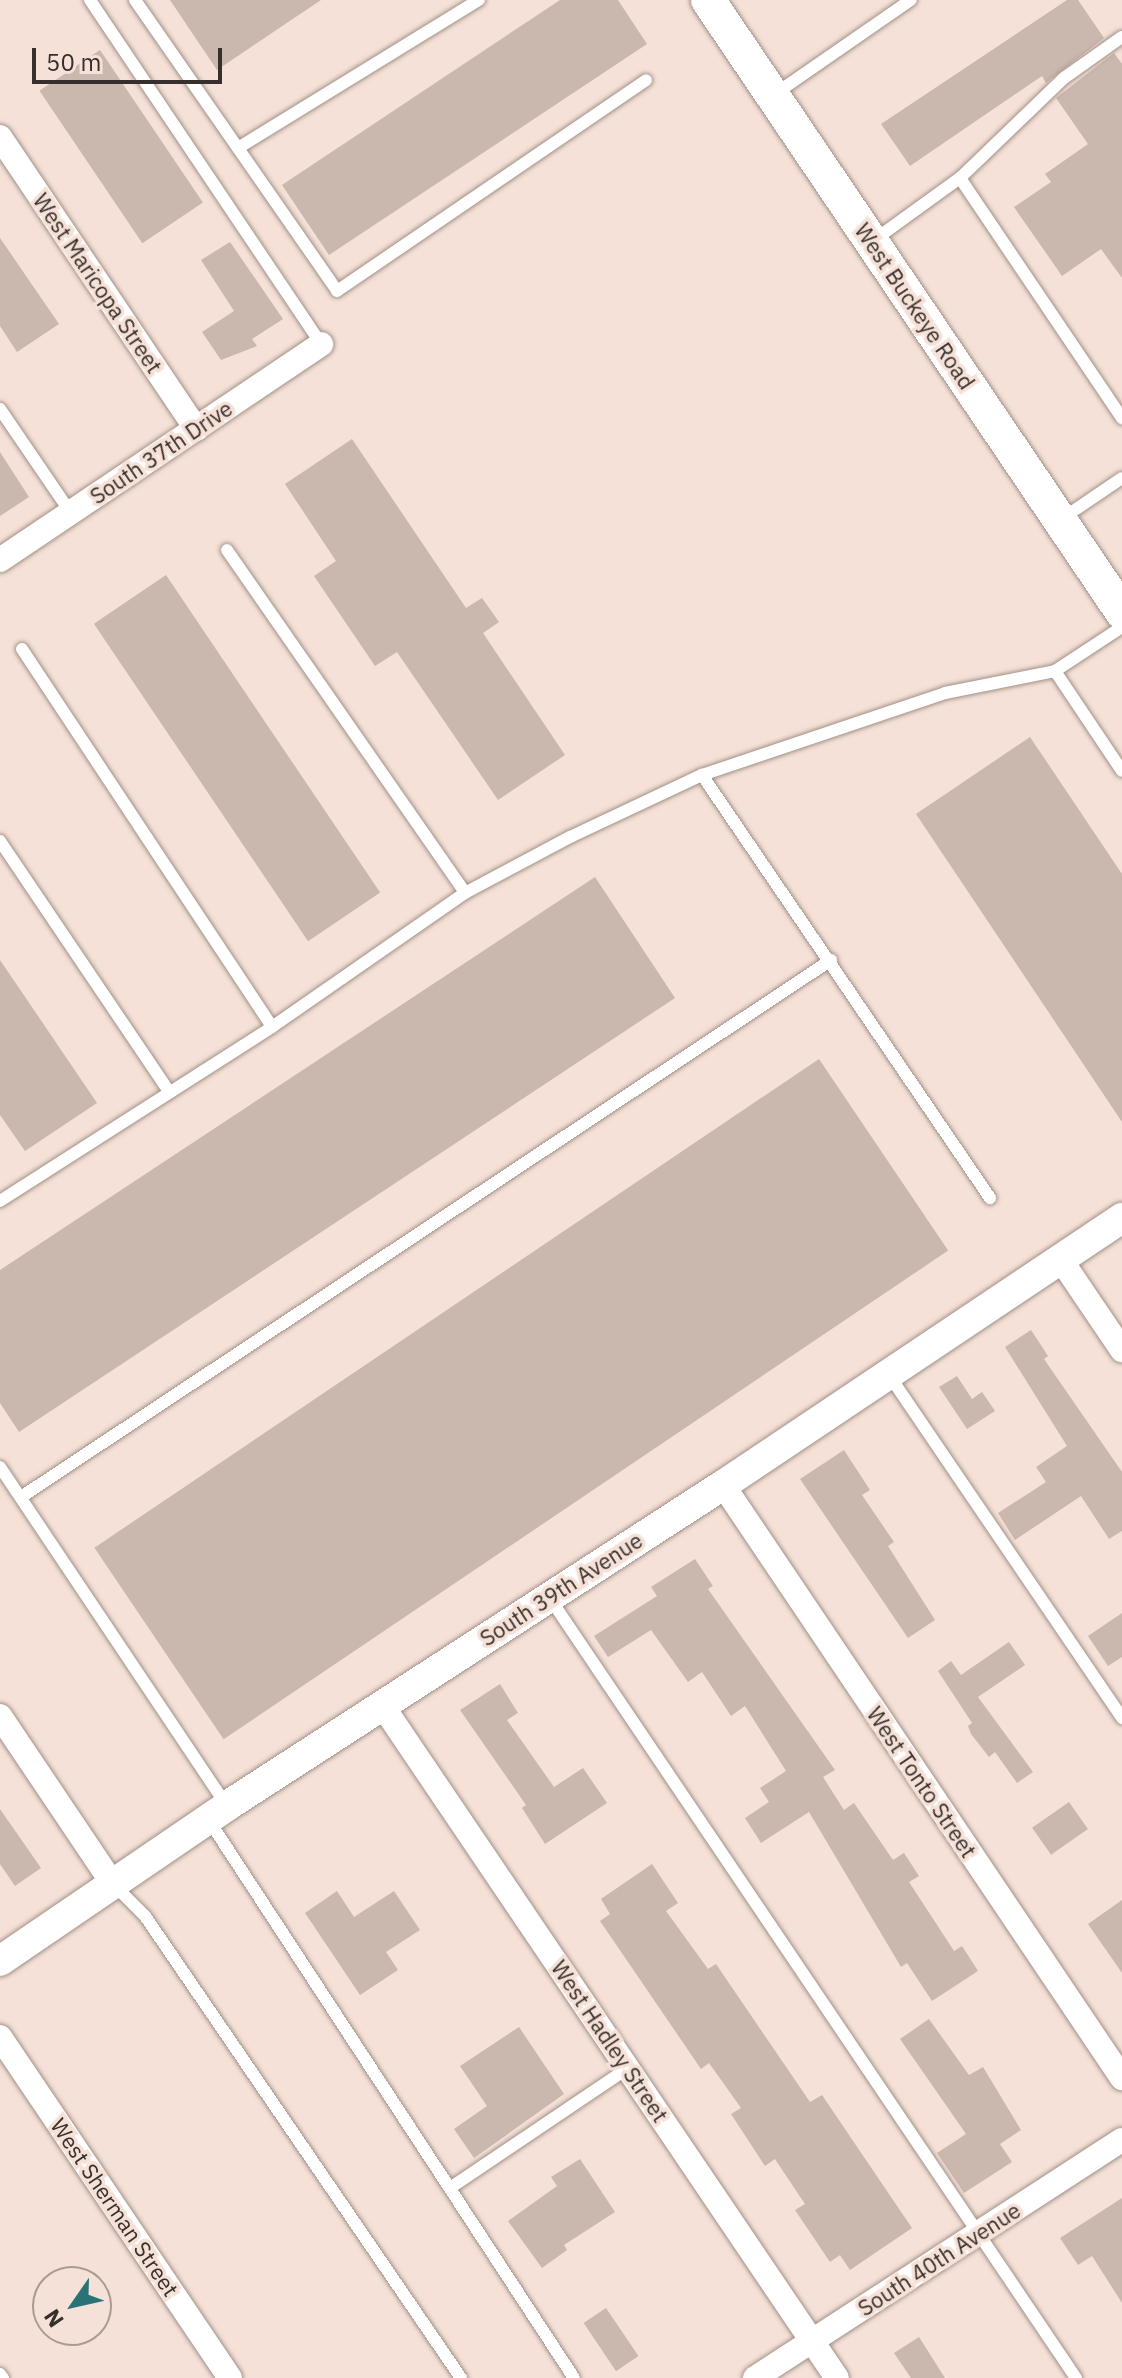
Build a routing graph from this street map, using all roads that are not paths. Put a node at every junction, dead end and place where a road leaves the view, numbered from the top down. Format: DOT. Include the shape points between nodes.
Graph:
graph roads {
  1 [pos="90,0"];
  2 [pos="135,0"];
  3 [pos="479,0"];
  4 [pos="708,0"];
  5 [pos="911,0"];
  6 [pos="1122,37"];
  7 [pos="646,80"];
  8 [pos="772,96"];
  9 [pos="0,137"];
  10 [pos="238,148"];
  11 [pos="960,178"];
  12 [pos="872,242"];
  13 [pos="321,344"];
  14 [pos="0,409"];
  15 [pos="1122,418"];
  16 [pos="196,429"];
  17 [pos="1122,478"];
  18 [pos="71,513"];
  19 [pos="1060,520"];
  20 [pos="227,550"];
  21 [pos="0,560"];
  22 [pos="1122,612"];
  23 [pos="1122,627"];
  24 [pos="22,649"];
  25 [pos="1055,671"];
  26 [pos="1122,771"];
  27 [pos="702,775"];
  28 [pos="0,841"];
  29 [pos="465,893"];
  30 [pos="831,960"];
  31 [pos="272,1027"];
  32 [pos="169,1092"];
  33 [pos="990,1198"];
  34 [pos="0,1201"];
  35 [pos="1122,1218"];
  36 [pos="1061,1260"];
  37 [pos="1122,1350"];
  38 [pos="889,1375"];
  39 [pos="0,1467"];
  40 [pos="723,1485"];
  41 [pos="21,1497"];
  42 [pos="549,1597"];
  43 [pos="382,1705"];
  44 [pos="0,1716"];
  45 [pos="1122,1718"];
  46 [pos="217,1812"];
  47 [pos="113,1884"];
  48 [pos="0,1961"];
  49 [pos="0,2037"];
  50 [pos="628,2068"];
  51 [pos="1122,2078"];
  52 [pos="1122,2140"];
  53 [pos="450,2188"];
  54 [pos="978,2233"];
  55 [pos="812,2341"];
  56 [pos="230,2378"];
  57 [pos="461,2378"];
  58 [pos="574,2378"];
  59 [pos="755,2378"];
  60 [pos="837,2378"];
  61 [pos="1076,2378"];
  1 -- 13 [label="lane"];
  2 -- 10 [label="lane"];
  3 -- 10 [label="lane"];
  4 -- 8 [label="main road, West Buckeye Road"];
  5 -- 8 [label="lane"];
  6 -- 11 [label="lane" via="1064,78"];
  7 -- 10 [label="lane" via="337,291"];
  8 -- 12 [label="main road, West Buckeye Road"];
  9 -- 16 [label="street, West Maricopa Street"];
  11 -- 12 [label="lane"];
  11 -- 15 [label="lane"];
  12 -- 19 [label="main road, West Buckeye Road"];
  13 -- 16 [label="street, South 37th Drive"];
  14 -- 18 [label="lane"];
  16 -- 18 [label="street, South 37th Drive"];
  17 -- 19 [label="lane"];
  18 -- 21 [label="street, South 37th Drive"];
  19 -- 22 [label="main road, West Buckeye Road"];
  20 -- 29 [label="lane"];
  23 -- 25 [label="lane"];
  24 -- 31 [label="lane"];
  25 -- 26 [label="lane"];
  25 -- 27 [label="lane" via="945,693"];
  27 -- 29 [label="lane"];
  27 -- 30 [label="lane"];
  28 -- 32 [label="lane"];
  29 -- 31 [label="lane"];
  30 -- 33 [label="lane"];
  30 -- 41 [label="lane"];
  31 -- 32 [label="lane"];
  32 -- 34 [label="lane"];
  35 -- 36 [label="street, South 39th Avenue"];
  36 -- 37 [label="street"];
  36 -- 38 [label="street, South 39th Avenue"];
  38 -- 40 [label="street, South 39th Avenue"];
  38 -- 45 [label="lane"];
  39 -- 41 [label="lane"];
  40 -- 42 [label="street, South 39th Avenue"];
  40 -- 51 [label="street, West Tonto Street"];
  41 -- 46 [label="lane"];
  42 -- 43 [label="street, South 39th Avenue"];
  42 -- 54 [label="lane"];
  43 -- 46 [label="street, South 39th Avenue"];
  43 -- 50 [label="street, West Hadley Street"];
  44 -- 47 [label="street"];
  46 -- 47 [label="street, South 39th Avenue"];
  46 -- 53 [label="lane"];
  47 -- 48 [label="street, South 39th Avenue"];
  47 -- 57 [label="lane" via="145,1916"];
  49 -- 56 [label="street, West Sherman Street"];
  50 -- 53 [label="lane"];
  50 -- 55 [label="street, West Hadley Street"];
  52 -- 54 [label="street, South 40th Avenue"];
  53 -- 58 [label="lane"];
  54 -- 55 [label="street, South 40th Avenue"];
  54 -- 61 [label="lane"];
  55 -- 59 [label="street, South 40th Avenue"];
  55 -- 60 [label="street, West Hadley Street"];
}
